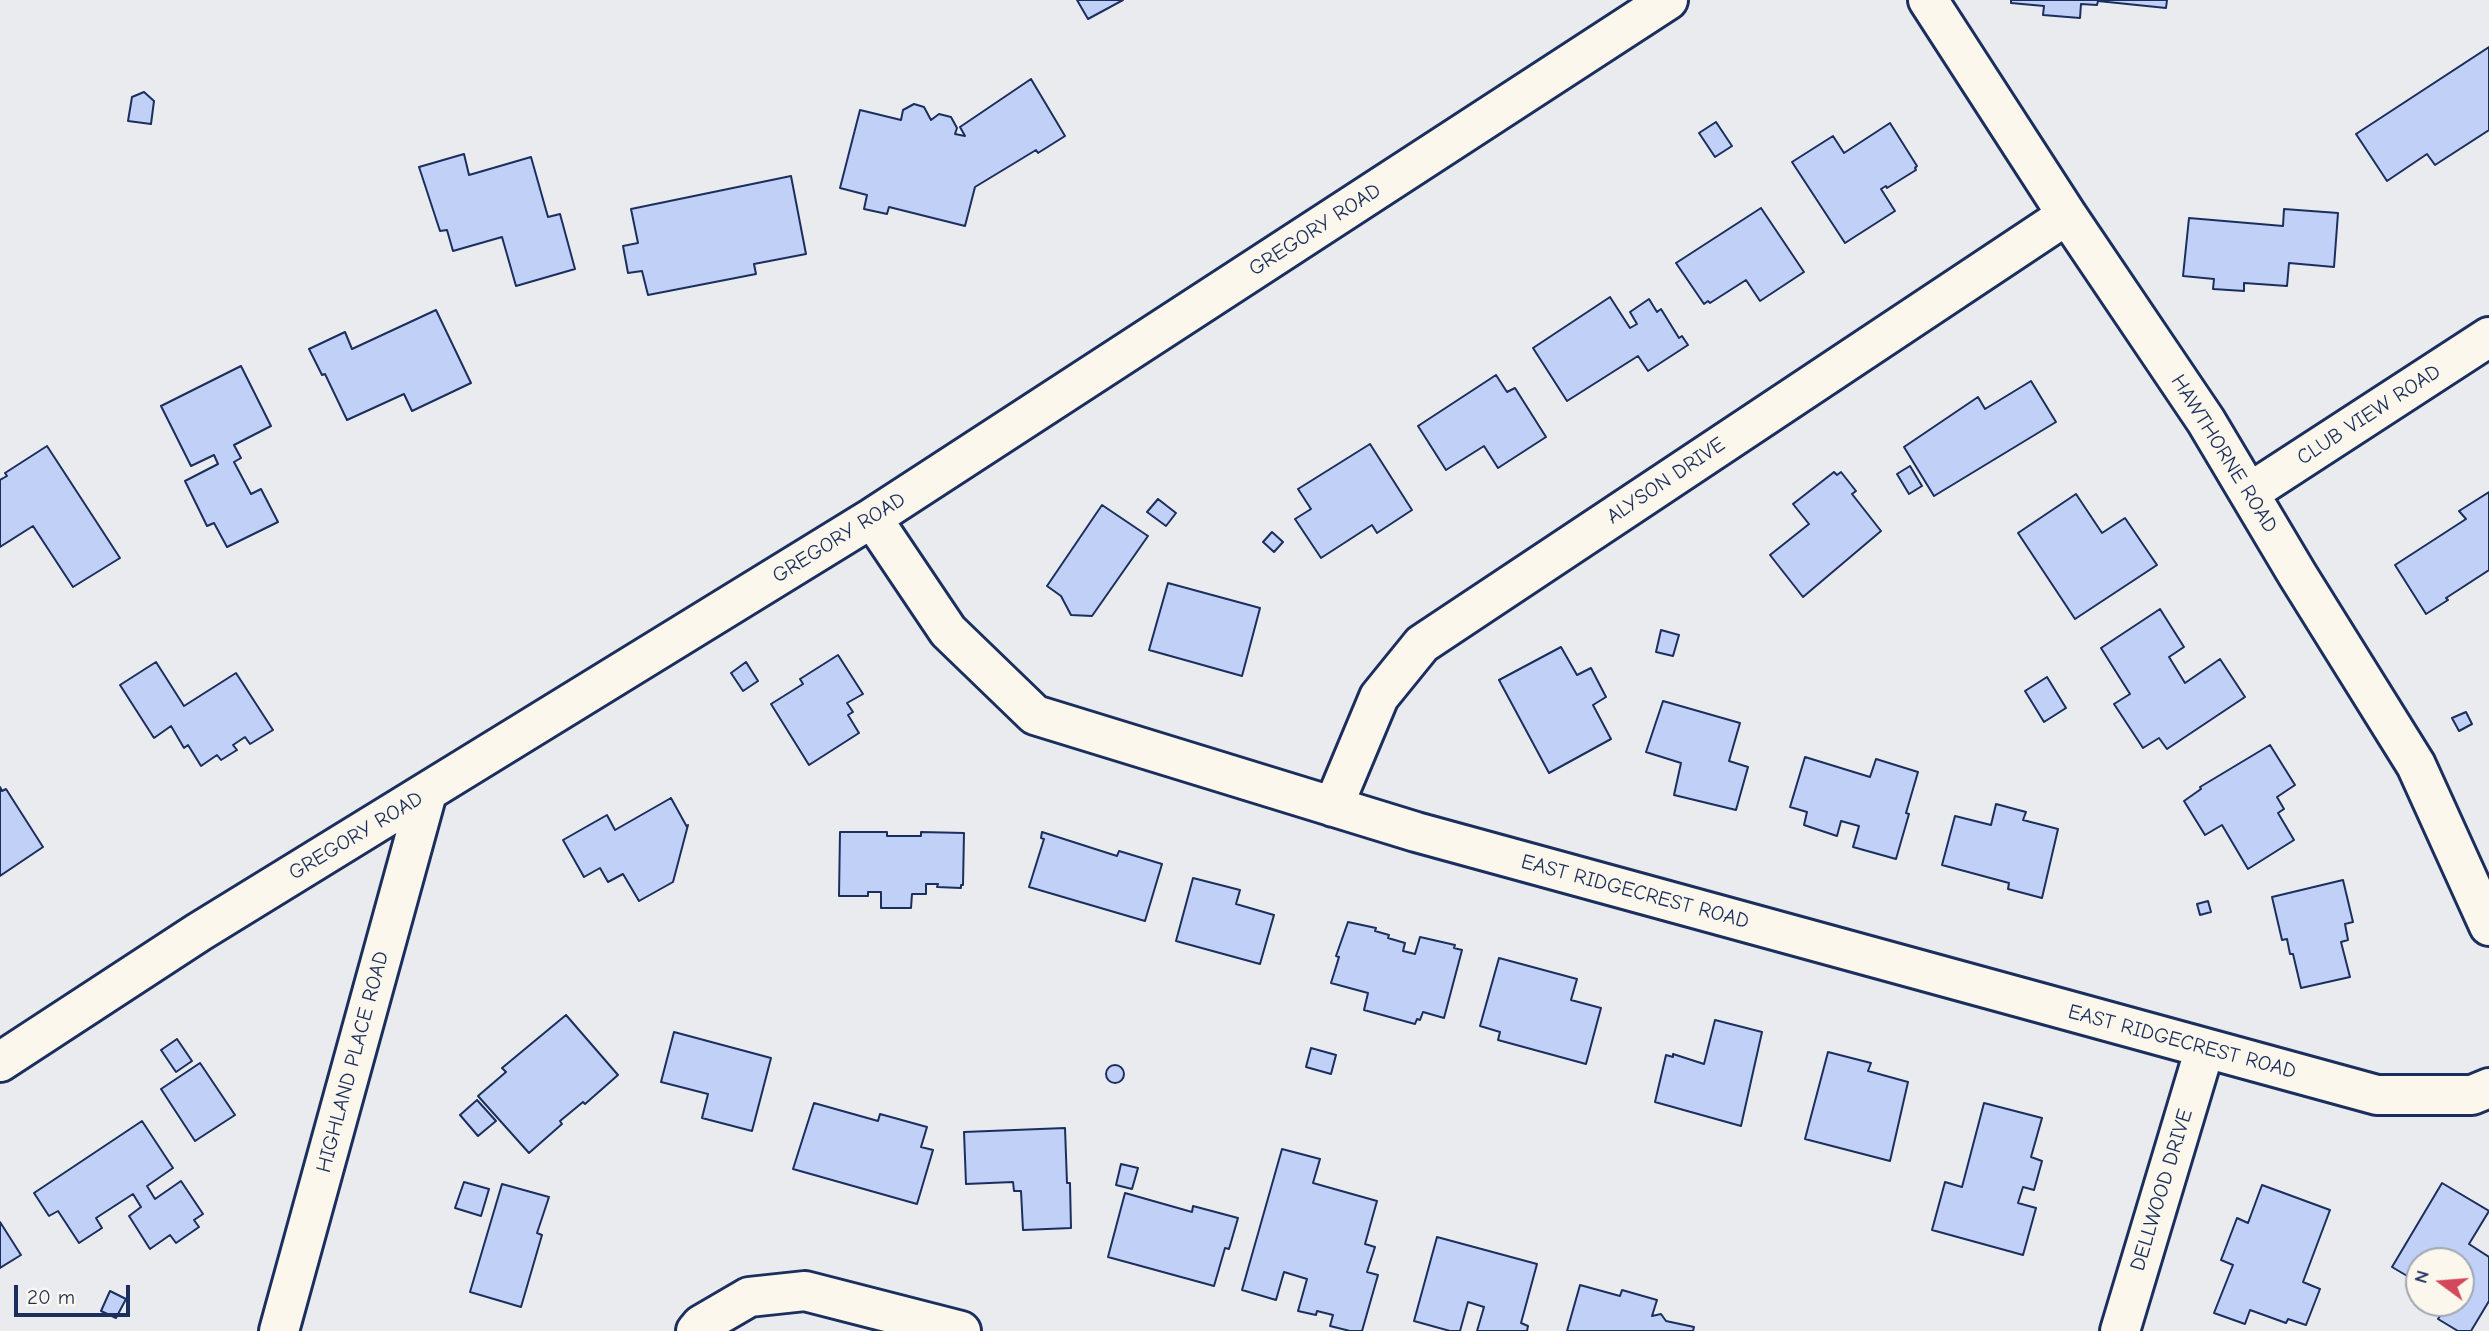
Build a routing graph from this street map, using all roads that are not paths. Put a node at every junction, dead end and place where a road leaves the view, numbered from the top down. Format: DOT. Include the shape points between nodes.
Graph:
graph roads {
  1 [pos="1668,0"];
  2 [pos="1928,0"];
  3 [pos="2067,215"];
  4 [pos="2489,337"];
  5 [pos="2249,493"];
  6 [pos="872,518"];
  7 [pos="427,793"];
  8 [pos="1333,807"];
  9 [pos="2489,926"];
  10 [pos="2205,1048"];
  11 [pos="0,1062"];
  12 [pos="2489,1088"];
  13 [pos="711,1321"];
  14 [pos="279,1331"];
  15 [pos="961,1331"];
  16 [pos="2120,1331"];
  1 -- 6 [label="street, GREGORY ROAD"];
  2 -- 3 [label="street, HAWTHORNE ROAD"];
  3 -- 5 [label="street, HAWTHORNE ROAD"];
  3 -- 8 [label="street, ALYSON DRIVE" via="1422,643 1379,697"];
  4 -- 5 [label="street, CLUB VIEW ROAD"];
  5 -- 9 [label="street, HAWTHORNE ROAD" via="2416,765"];
  6 -- 7 [label="street, GREGORY ROAD"];
  6 -- 8 [label="street, EAST RIDGECREST ROAD" via="948,631 1035,716"];
  7 -- 11 [label="street, GREGORY ROAD" via="199,932"];
  7 -- 14 [label="street, HIGHLAND PLACE ROAD"];
  8 -- 10 [label="street, EAST RIDGECREST ROAD"];
  10 -- 12 [label="street, EAST RIDGECREST ROAD" via="2377,1095 2472,1095"];
  10 -- 16 [label="street, DELLWOOD DRIVE"];
  13 -- 15 [label="street" via="749,1297 805,1291"];
}
